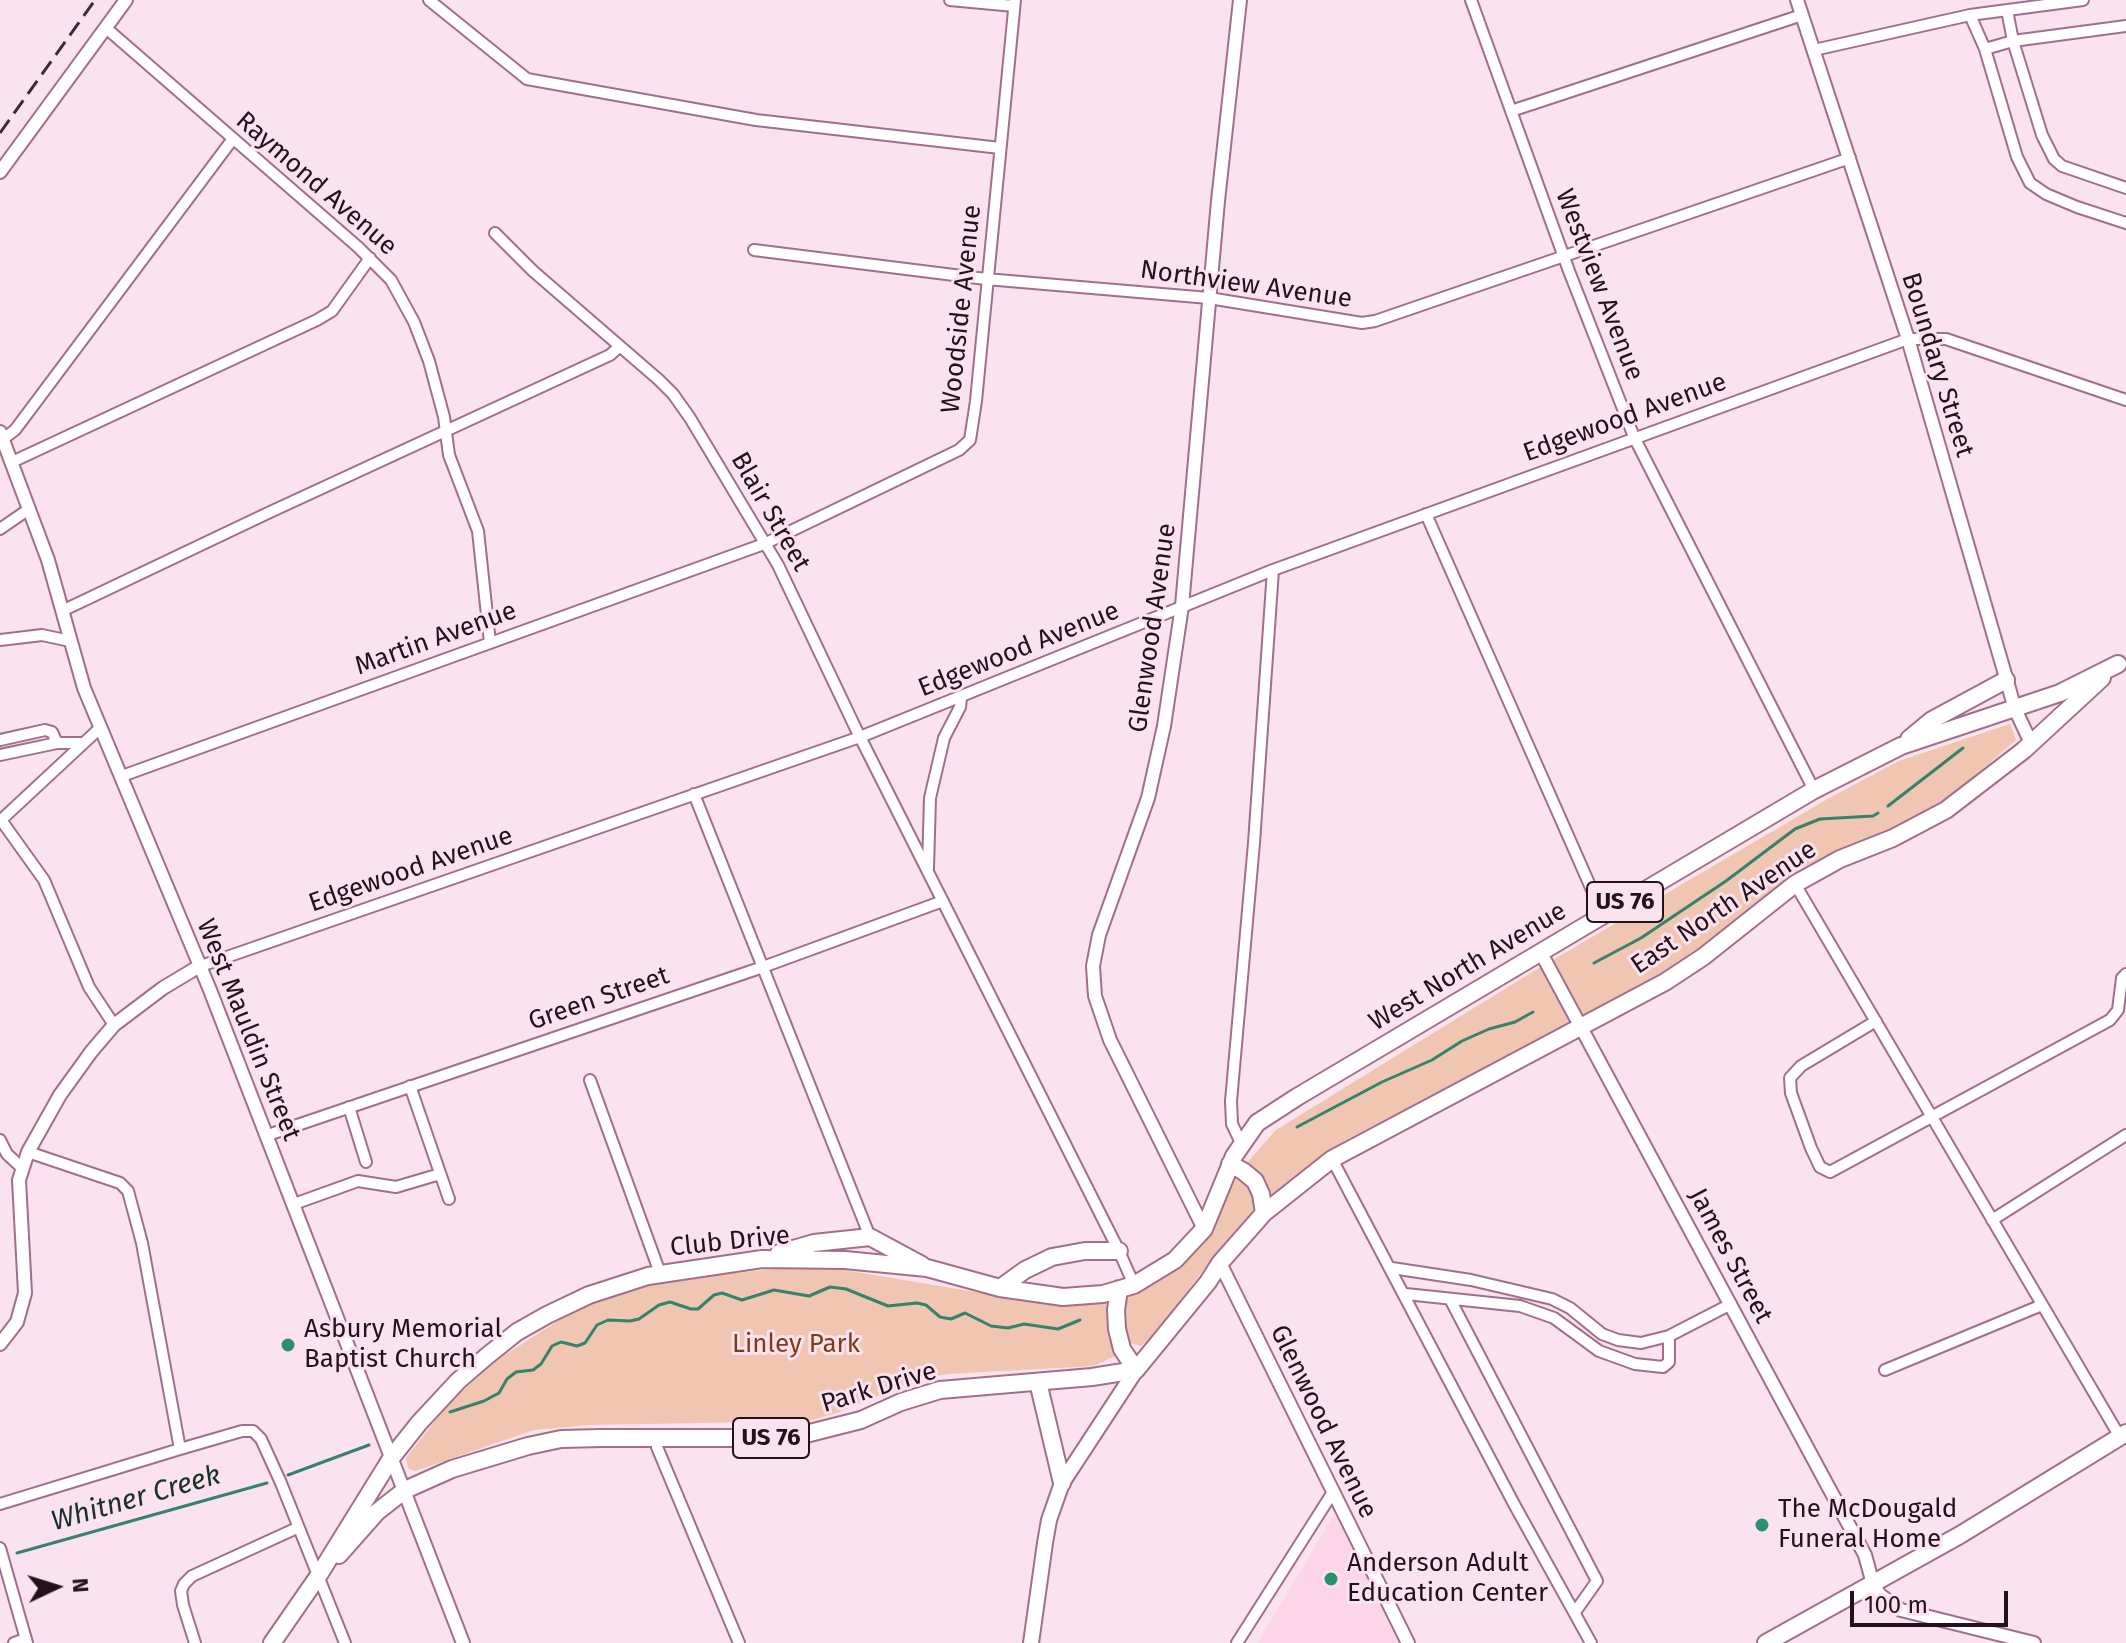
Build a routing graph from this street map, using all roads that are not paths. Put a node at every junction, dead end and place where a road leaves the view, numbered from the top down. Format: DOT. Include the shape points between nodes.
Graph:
graph roads {
  1 [pos="126,0"];
  2 [pos="429,0"];
  3 [pos="950,0"];
  4 [pos="1240,0"];
  5 [pos="1471,0"];
  6 [pos="1797,0"];
  7 [pos="2083,0"];
  8 [pos="1014,3"];
  9 [pos="2007,10"];
  10 [pos="1802,15"];
  11 [pos="1970,15"];
  12 [pos="2126,26"];
  13 [pos="106,28"];
  14 [pos="2013,41"];
  15 [pos="1985,49"];
  16 [pos="1814,50"];
  17 [pos="1511,111"];
  18 [pos="232,140"];
  19 [pos="1000,148"];
  20 [pos="1850,158"];
  21 [pos="0,172"];
  22 [pos="2126,188"];
  23 [pos="2126,223"];
  24 [pos="495,233"];
  25 [pos="754,250"];
  26 [pos="1564,256"];
  27 [pos="370,258"];
  28 [pos="986,279"];
  29 [pos="1209,298"];
  30 [pos="1908,339"];
  31 [pos="619,347"];
  32 [pos="2126,400"];
  33 [pos="445,432"];
  34 [pos="1,436"];
  35 [pos="1634,437"];
  36 [pos="12,462"];
  37 [pos="29,509"];
  38 [pos="1426,514"];
  39 [pos="0,529"];
  40 [pos="764,544"];
  41 [pos="1273,570"];
  42 [pos="1182,606"];
  43 [pos="64,610"];
  44 [pos="0,640"];
  45 [pos="70,641"];
  46 [pos="490,643"];
  47 [pos="2122,661"];
  48 [pos="2006,680"];
  49 [pos="961,698"];
  50 [pos="2015,709"];
  51 [pos="101,727"];
  52 [pos="860,737"];
  53 [pos="0,740"];
  54 [pos="57,743"];
  55 [pos="83,743"];
  56 [pos="2031,743"];
  57 [pos="1901,746"];
  58 [pos="0,755"];
  59 [pos="122,776"];
  60 [pos="1814,790"];
  61 [pos="694,794"];
  62 [pos="0,820"];
  63 [pos="928,870"];
  64 [pos="1795,884"];
  65 [pos="943,901"];
  66 [pos="1603,915"];
  67 [pos="1541,953"];
  68 [pos="198,967"];
  69 [pos="763,967"];
  70 [pos="2126,974"];
  71 [pos="1876,1021"];
  72 [pos="114,1025"];
  73 [pos="1581,1025"];
  74 [pos="590,1080"];
  75 [pos="410,1086"];
  76 [pos="349,1107"];
  77 [pos="1932,1117"];
  78 [pos="268,1135"];
  79 [pos="2126,1135"];
  80 [pos="0,1140"];
  81 [pos="1242,1145"];
  82 [pos="28,1152"];
  83 [pos="1332,1159"];
  84 [pos="366,1162"];
  85 [pos="1230,1164"];
  86 [pos="21,1167"];
  87 [pos="440,1174"];
  88 [pos="449,1199"];
  89 [pos="294,1204"];
  90 [pos="1264,1213"];
  91 [pos="1992,1220"];
  92 [pos="1204,1229"];
  93 [pos="870,1237"];
  94 [pos="1119,1251"];
  95 [pos="762,1259"];
  96 [pos="1220,1263"];
  97 [pos="927,1268"];
  98 [pos="1392,1268"];
  99 [pos="660,1273"];
  100 [pos="1126,1287"];
  101 [pos="1000,1288"];
  102 [pos="1406,1294"];
  103 [pos="1450,1299"];
  104 [pos="1731,1304"];
  105 [pos="2042,1305"];
  106 [pos="1669,1336"];
  107 [pos="0,1344"];
  108 [pos="1136,1370"];
  109 [pos="1885,1370"];
  110 [pos="1038,1382"];
  111 [pos="2123,1435"];
  112 [pos="656,1438"];
  113 [pos="180,1449"];
  114 [pos="392,1457"];
  115 [pos="1062,1483"];
  116 [pos="405,1490"];
  117 [pos="1333,1492"];
  118 [pos="0,1504"];
  119 [pos="297,1528"];
  120 [pos="0,1548"];
  121 [pos="317,1578"];
  122 [pos="1873,1584"];
  123 [pos="1575,1612"];
  124 [pos="27,1641"];
  125 [pos="14,1643"];
  126 [pos="195,1643"];
  127 [pos="272,1643"];
  128 [pos="345,1643"];
  129 [pos="463,1643"];
  130 [pos="739,1643"];
  131 [pos="1031,1643"];
  132 [pos="1237,1643"];
  133 [pos="1408,1643"];
  134 [pos="1591,1643"];
  135 [pos="1766,1643"];
  136 [pos="2034,1643"];
  1 -- 13 [label="street"];
  2 -- 19 [label="street" via="527,79 756,120"];
  3 -- 8 [label="street"];
  4 -- 29 [label="street, Glenwood Avenue"];
  5 -- 17 [label="street, Westview Avenue"];
  6 -- 10 [label="street, Boundary Street"];
  7 -- 9 [label="street"];
  8 -- 19 [label="street, Woodside Avenue"];
  9 -- 11 [label="street"];
  9 -- 14 [label="street"];
  10 -- 16 [label="street, Boundary Street"];
  10 -- 17 [label="street"];
  11 -- 15 [label="street"];
  11 -- 16 [label="street"];
  12 -- 14 [label="street"];
  13 -- 18 [label="street, Raymond Avenue"];
  13 -- 21 [label="street"];
  14 -- 15 [label="street"];
  14 -- 22 [label="street" via="2054,159"];
  15 -- 23 [label="street" via="2017,157 2030,183 2077,207"];
  16 -- 20 [label="street, Boundary Street"];
  17 -- 26 [label="street, Westview Avenue"];
  18 -- 27 [label="street, Raymond Avenue"];
  18 -- 34 [label="street" via="15,430"];
  19 -- 28 [label="street, Woodside Avenue"];
  20 -- 26 [label="street, Northview Avenue"];
  20 -- 30 [label="street, Boundary Street"];
  24 -- 31 [label="street, Blair Street"];
  25 -- 28 [label="street, Northview Avenue"];
  26 -- 29 [label="street, Northview Avenue" via="1362,323"];
  26 -- 35 [label="street, Westview Avenue"];
  27 -- 33 [label="street, Raymond Avenue" via="391,280 414,322"];
  27 -- 36 [label="street" via="332,311 317,320"];
  28 -- 29 [label="street, Northview Avenue"];
  28 -- 40 [label="street, Woodside Avenue" via="970,440"];
  29 -- 42 [label="street, Glenwood Avenue"];
  30 -- 32 [label="street, Edgewood Avenue" via="1946,339"];
  30 -- 35 [label="street, Edgewood Avenue"];
  30 -- 48 [label="street, Boundary Street"];
  31 -- 33 [label="street"];
  31 -- 40 [label="street, Blair Street" via="673,394"];
  33 -- 43 [label="street"];
  33 -- 46 [label="street, Raymond Avenue" via="478,531"];
  34 -- 36 [label="street, West Mauldin Street"];
  35 -- 38 [label="street, Edgewood Avenue"];
  35 -- 60 [label="street, Westview Avenue"];
  36 -- 37 [label="street, West Mauldin Street"];
  37 -- 39 [label="street"];
  37 -- 43 [label="street, West Mauldin Street"];
  38 -- 41 [label="street, Edgewood Avenue"];
  38 -- 66 [label="street"];
  40 -- 46 [label="street, Martin Avenue"];
  40 -- 52 [label="street, Blair Street"];
  41 -- 42 [label="street, Edgewood Avenue"];
  41 -- 81 [label="street" via="1231,1101 1232,1124"];
  42 -- 49 [label="street, Edgewood Avenue"];
  42 -- 92 [label="street, Glenwood Avenue" via="1148,798 1093,966 1095,996 1110,1040"];
  43 -- 45 [label="street, West Mauldin Street"];
  44 -- 45 [label="street" via="42,635"];
  45 -- 51 [label="street, West Mauldin Street"];
  46 -- 59 [label="street, Martin Avenue"];
  47 -- 50 [label="main road, West North Avenue / US 76"];
  47 -- 56 [label="main road, East North Avenue / US 76"];
  48 -- 50 [label="street, Boundary Street"];
  48 -- 57 [label="main road" via="1932,720"];
  49 -- 52 [label="street, Edgewood Avenue"];
  49 -- 63 [label="street, Blair Street" via="944,738 930,798"];
  50 -- 56 [label="street, Boundary Street"];
  50 -- 57 [label="main road, West North Avenue / US 76"];
  51 -- 55 [label="street"];
  51 -- 59 [label="street, West Mauldin Street"];
  52 -- 61 [label="street, Edgewood Avenue"];
  52 -- 63 [label="street, Blair Street"];
  53 -- 54 [label="street" via="45,730"];
  54 -- 55 [label="street"];
  54 -- 58 [label="street"];
  55 -- 62 [label="street"];
  56 -- 64 [label="main road, East North Avenue / US 76" via="1946,810"];
  57 -- 60 [label="main road, West North Avenue / US 76"];
  59 -- 68 [label="street, West Mauldin Street"];
  60 -- 66 [label="main road, West North Avenue / US 76"];
  61 -- 68 [label="street, Edgewood Avenue"];
  61 -- 69 [label="street"];
  62 -- 72 [label="street" via="44,880 89,987"];
  63 -- 65 [label="street, Blair Street"];
  64 -- 71 [label="street"];
  64 -- 73 [label="main road, East North Avenue / US 76" via="1703,957"];
  65 -- 69 [label="street, Green Street"];
  65 -- 94 [label="street, Blair Street"];
  66 -- 67 [label="main road, West North Avenue / US 76"];
  67 -- 73 [label="street, James Street"];
  67 -- 81 [label="main road, West North Avenue / US 76" via="1297,1097 1257,1123"];
  68 -- 72 [label="street"];
  68 -- 78 [label="street, West Mauldin Street"];
  69 -- 75 [label="street, Green Street"];
  69 -- 93 [label="street"];
  70 -- 77 [label="street" via="2118,1010 2110,1020"];
  71 -- 77 [label="street"];
  71 -- 77 [label="street" via="1790,1078 1820,1167 1830,1172"];
  72 -- 82 [label="street" via="60,1095"];
  73 -- 83 [label="main road, East North Avenue / US 76"];
  73 -- 104 [label="street, James Street"];
  74 -- 99 [label="street"];
  75 -- 76 [label="street, Green Street"];
  75 -- 87 [label="street"];
  76 -- 78 [label="street, Green Street"];
  76 -- 84 [label="street"];
  77 -- 91 [label="street"];
  78 -- 89 [label="street, West Mauldin Street"];
  79 -- 91 [label="street"];
  80 -- 86 [label="street"];
  81 -- 85 [label="main road, West North Avenue / US 76"];
  82 -- 86 [label="street"];
  82 -- 113 [label="street" via="120,1183 128,1191"];
  83 -- 90 [label="main road, East North Avenue / US 76"];
  83 -- 98 [label="street"];
  85 -- 90 [label="main road" via="1255,1181"];
  85 -- 92 [label="main road, West North Avenue / US 76"];
  86 -- 107 [label="street" via="25,1293 17,1322"];
  87 -- 88 [label="street"];
  87 -- 89 [label="street" via="396,1187 358,1181"];
  89 -- 114 [label="street, West Mauldin Street"];
  90 -- 96 [label="main road, East North Avenue / US 76"];
  91 -- 105 [label="street"];
  92 -- 100 [label="main road, US 76" via="1175,1260"];
  93 -- 95 [label="main road" via="814,1243"];
  93 -- 97 [label="main road"];
  94 -- 100 [label="street, Blair Street"];
  94 -- 101 [label="main road" via="1052,1257"];
  95 -- 97 [label="main road, Club Drive / US 76"];
  95 -- 99 [label="main road, Club Drive / US 76"];
  96 -- 108 [label="main road, US 76"];
  96 -- 117 [label="street, Glenwood Avenue"];
  97 -- 101 [label="main road, Club Drive / US 76"];
  98 -- 102 [label="street"];
  98 -- 106 [label="street" via="1552,1299 1618,1340 1641,1343"];
  99 -- 114 [label="main road, Club Drive / US 76" via="589,1295 517,1332 458,1381"];
  100 -- 101 [label="main road, Club Drive / US 76" via="1063,1297"];
  100 -- 108 [label="main road" via="1116,1310 1117,1329"];
  102 -- 103 [label="street"];
  102 -- 123 [label="street"];
  103 -- 106 [label="street" via="1520,1306 1554,1318 1599,1351 1635,1364 1663,1367 1669,1362"];
  103 -- 123 [label="street" via="1597,1581"];
  104 -- 106 [label="street"];
  104 -- 122 [label="street, James Street" via="1865,1555"];
  105 -- 109 [label="street"];
  105 -- 111 [label="street"];
  108 -- 110 [label="main road, Park Drive / US 76"];
  108 -- 115 [label="main road"];
  110 -- 112 [label="main road, Park Drive / US 76" via="940,1390 861,1420 790,1438"];
  110 -- 115 [label="main road"];
  111 -- 122 [label="main road"];
  112 -- 116 [label="main road, Park Drive / US 76" via="561,1439 452,1469"];
  112 -- 130 [label="street"];
  113 -- 118 [label="street"];
  113 -- 119 [label="street" via="253,1431"];
  114 -- 116 [label="street, West Mauldin Street"];
  114 -- 121 [label="main road, US 76"];
  115 -- 131 [label="main road" via="1047,1532"];
  116 -- 121 [label="main road, US 76" via="377,1512"];
  116 -- 129 [label="street, West Mauldin Street"];
  117 -- 132 [label="street"];
  117 -- 133 [label="street, Glenwood Avenue"];
  119 -- 121 [label="street"];
  119 -- 126 [label="street" via="184,1584 183,1605"];
  120 -- 124 [label="street"];
  121 -- 127 [label="main road, US 76"];
  121 -- 128 [label="street"];
  122 -- 135 [label="main road"];
  122 -- 136 [label="street" via="1901,1610"];
  123 -- 134 [label="street"];
  124 -- 125 [label="street"];
}
